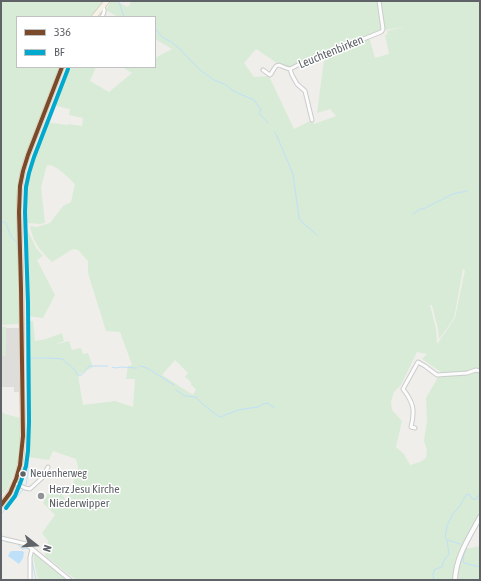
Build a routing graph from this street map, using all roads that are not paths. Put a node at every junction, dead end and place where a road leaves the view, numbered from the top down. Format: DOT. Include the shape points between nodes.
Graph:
graph roads {
  1 [pos="107,1"];
  2 [pos="379,1"];
  3 [pos="103,6"];
  4 [pos="95,16"];
  5 [pos="102,16"];
  6 [pos="62,68"];
  7 [pos="290,69"];
  8 [pos="263,70"];
  9 [pos="312,120"];
  10 [pos="480,370"];
  11 [pos="415,428"];
  12 [pos="48,467"];
  13 [pos="14,483"];
  14 [pos="1,505"];
  15 [pos="480,518"];
  16 [pos="1,538"];
  17 [pos="32,549"];
  18 [pos="30,580"];
  19 [pos="70,580"];
  20 [pos="455,580"];
  1 -- 3 [label="main road"];
  2 -- 7 [label="street, Leuchtenbirken" via="382,31"];
  3 -- 4 [label="main road"];
  3 -- 5 [label="street"];
  6 -- 13 [label="main road" via="21,180 23,444 20,466"];
  7 -- 8 [label="street, Leuchtenbirken" via="278,65 270,74"];
  7 -- 9 [label="street" via="296,84 305,91"];
  10 -- 11 [label="street" via="437,375 418,362 403,389 412,403 414,415 411,427"];
  12 -- 13 [label="street" via="42,478 30,488"];
  13 -- 14 [label="main road"];
  15 -- 20 [label="main road" via="460,553"];
  16 -- 17 [label="street" via="26,544"];
  17 -- 18 [label="street"];
  17 -- 19 [label="street"];
}
